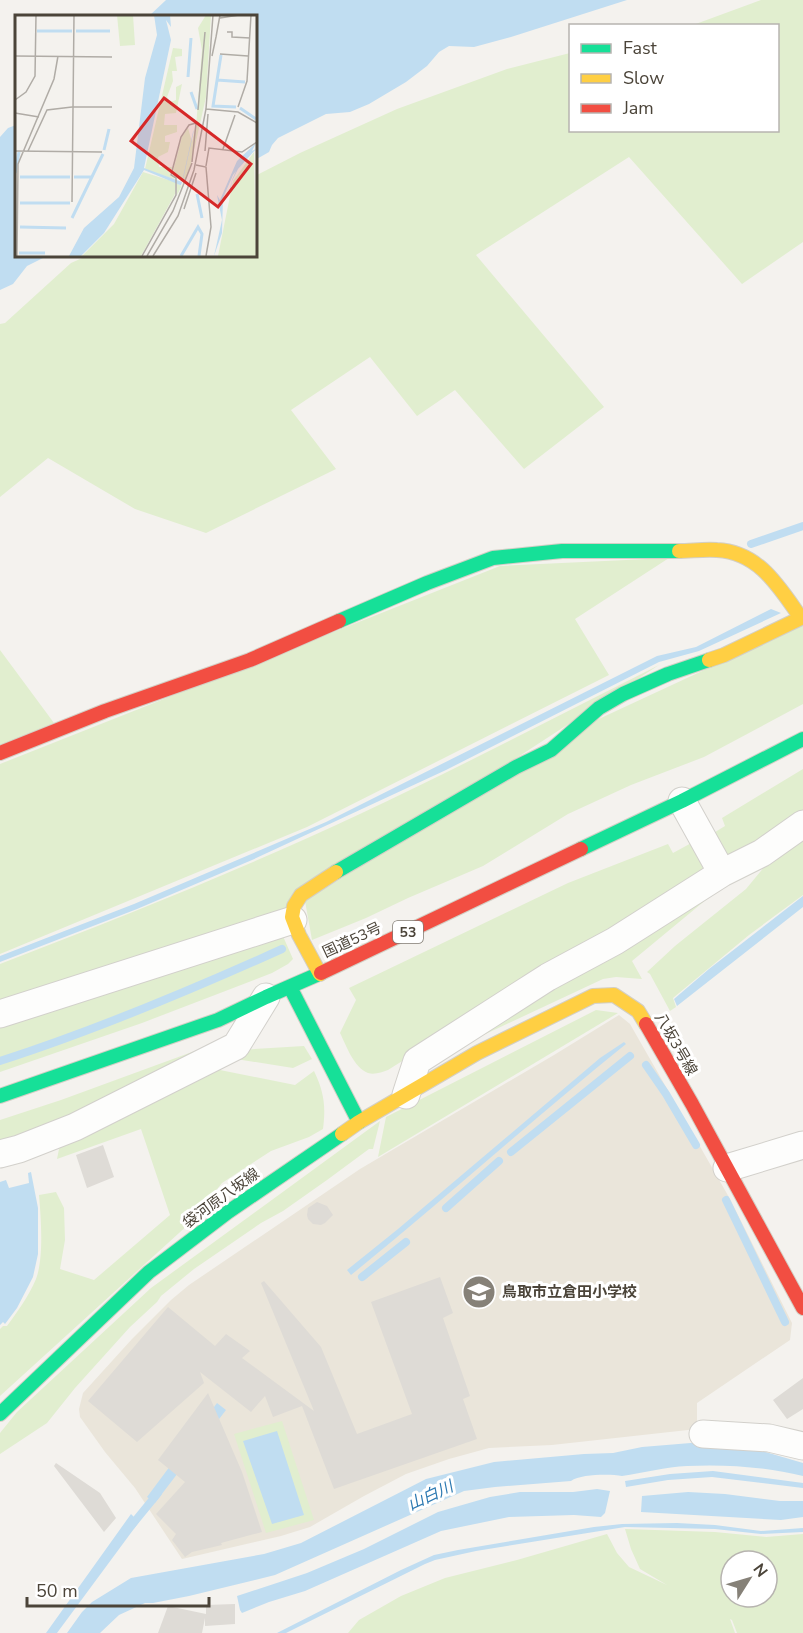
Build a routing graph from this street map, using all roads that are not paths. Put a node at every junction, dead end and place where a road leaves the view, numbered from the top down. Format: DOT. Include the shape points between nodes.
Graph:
graph roads {
  1 [pos="803,739"];
  2 [pos="0,753"];
  3 [pos="682,801"];
  4 [pos="803,824"];
  5 [pos="722,873"];
  6 [pos="293,920"];
  7 [pos="320,974"];
  8 [pos="278,992"];
  9 [pos="0,1014"];
  10 [pos="406,1095"];
  11 [pos="0,1096"];
  12 [pos="359,1122"];
  13 [pos="803,1144"];
  14 [pos="0,1154"];
  15 [pos="727,1168"];
  16 [pos="803,1308"];
  17 [pos="0,1414"];
  18 [pos="703,1434"];
  19 [pos="803,1446"];
  1 -- 3 [label="main road, 国道53号 / 53"];
  2 -- 6 [label="main road" via="250,660 493,558 562,551 718,550 742,555 764,570 801,618 724,655 623,694 551,750 328,876 301,895 294,906"];
  3 -- 5 [label="street"];
  3 -- 7 [label="main road, 国道53号 / 53"];
  4 -- 5 [label="street" via="762,853"];
  5 -- 10 [label="street" via="417,1061"];
  6 -- 7 [label="main road"];
  6 -- 9 [label="street"];
  7 -- 8 [label="main road, 国道53号 / 53"];
  8 -- 11 [label="main road, 国道53号 / 53" via="218,1020"];
  8 -- 12 [label="main road"];
  8 -- 14 [label="street" via="236,1046 75,1127"];
  10 -- 12 [label="main road, 八坂3号線"];
  10 -- 15 [label="main road, 八坂3号線" via="477,1053 593,996 614,995 638,1011"];
  12 -- 17 [label="main road, 袋河原八坂線" via="149,1272"];
  13 -- 15 [label="street"];
  15 -- 16 [label="main road, 八坂3号線"];
  18 -- 19 [label="street" via="769,1438"];
}
